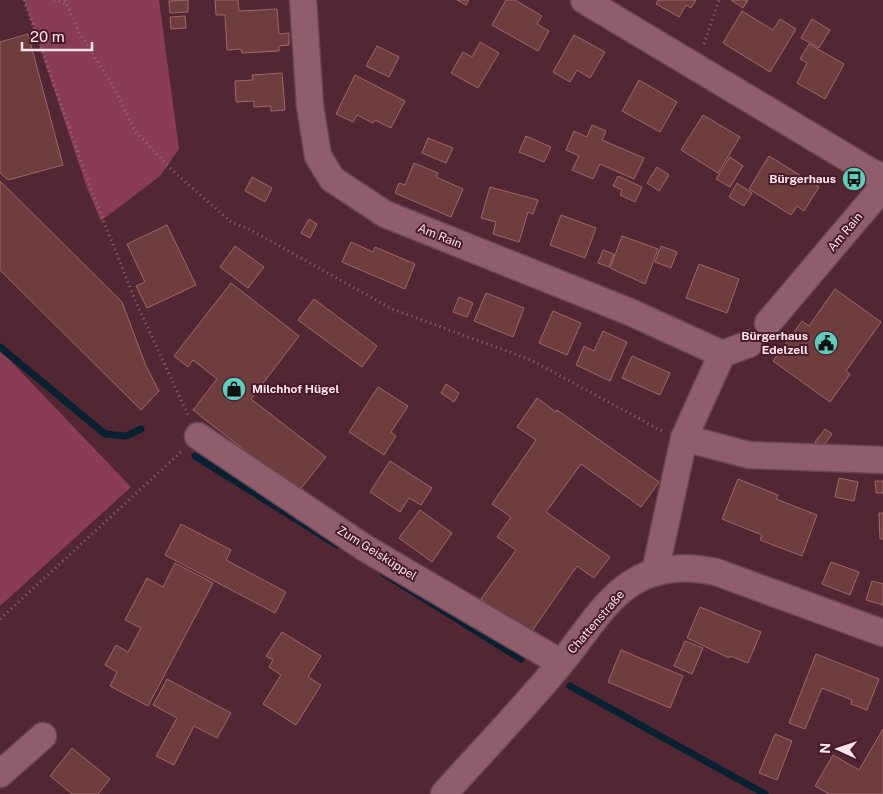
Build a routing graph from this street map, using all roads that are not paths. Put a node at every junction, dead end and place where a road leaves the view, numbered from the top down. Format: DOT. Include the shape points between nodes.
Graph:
graph roads {
  1 [pos="303,0"];
  2 [pos="584,0"];
  3 [pos="883,177"];
  4 [pos="883,187"];
  5 [pos="768,324"];
  6 [pos="749,344"];
  7 [pos="722,354"];
  8 [pos="198,436"];
  9 [pos="684,438"];
  10 [pos="883,460"];
  11 [pos="655,572"];
  12 [pos="883,633"];
  13 [pos="561,663"];
  14 [pos="43,736"];
  15 [pos="0,774"];
  16 [pos="444,794"];
  1 -- 7 [label="street, Am Rain" via="310,106 318,156 332,179 385,214 630,312"];
  2 -- 3 [label="street"];
  4 -- 5 [label="street, Am Rain"];
  6 -- 7 [label="street"];
  7 -- 9 [label="street"];
  8 -- 13 [label="street, Zum Geisküppel" via="366,548"];
  9 -- 10 [label="street" via="749,455"];
  9 -- 11 [label="street"];
  11 -- 12 [label="street, Chattenstraße" via="695,568 716,572"];
  11 -- 13 [label="street, Chattenstraße" via="635,580 619,592"];
  13 -- 16 [label="street, Chattenstraße"];
  14 -- 15 [label="street"];
}
